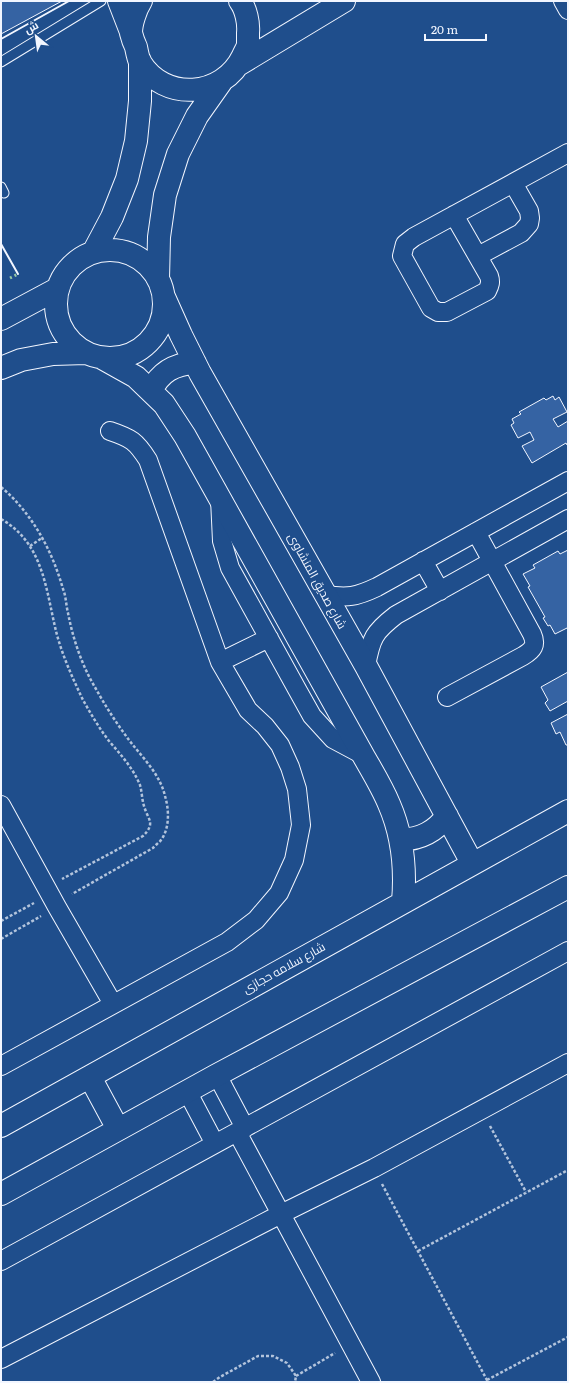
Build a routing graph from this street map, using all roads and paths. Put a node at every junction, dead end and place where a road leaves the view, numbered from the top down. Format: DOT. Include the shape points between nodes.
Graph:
graph roads {
  1 [pos="101,1"];
  2 [pos="119,1"];
  3 [pos="141,1"];
  4 [pos="240,1"];
  5 [pos="344,1"];
  6 [pos="563,1"];
  7 [pos="568,10"];
  8 [pos="131,32"];
  9 [pos="140,61"];
  10 [pos="1,62"];
  11 [pos="238,65"];
  12 [pos="221,82"];
  13 [pos="568,153"];
  14 [pos="513,183"];
  15 [pos="454,215"];
  16 [pos="94,252"];
  17 [pos="478,256"];
  18 [pos="161,288"];
  19 [pos="57,289"];
  20 [pos="1,319"];
  21 [pos="94,356"];
  22 [pos="195,363"];
  23 [pos="1,368"];
  24 [pos="151,391"];
  25 [pos="110,431"];
  26 [pos="568,481"];
  27 [pos="1,487"];
  28 [pos="220,499"];
  29 [pos="568,518"];
  30 [pos="1,519"];
  31 [pos="476,532"];
  32 [pos="42,538"];
  33 [pos="30,546"];
  34 [pos="493,561"];
  35 [pos="423,562"];
  36 [pos="440,591"];
  37 [pos="325,595"];
  38 [pos="269,638"];
  39 [pos="220,662"];
  40 [pos="366,666"];
  41 [pos="447,697"];
  42 [pos="363,755"];
  43 [pos="1,805"];
  44 [pos="568,811"];
  45 [pos="447,816"];
  46 [pos="401,840"];
  47 [pos="472,863"];
  48 [pos="568,886"];
  49 [pos="52,898"];
  50 [pos="403,902"];
  51 [pos="1,921"];
  52 [pos="1,939"];
  53 [pos="568,951"];
  54 [pos="113,1004"];
  55 [pos="568,1063"];
  56 [pos="1,1066"];
  57 [pos="217,1075"];
  58 [pos="90,1077"];
  59 [pos="186,1092"];
  60 [pos="482,1110"];
  61 [pos="1,1126"];
  62 [pos="118,1129"];
  63 [pos="241,1130"];
  64 [pos="215,1144"];
  65 [pos="374,1168"];
  66 [pos="568,1170"];
  67 [pos="526,1192"];
  68 [pos="1,1194"];
  69 [pos="281,1214"];
  70 [pos="418,1251"];
  71 [pos="1,1260"];
  72 [pos="568,1337"];
  73 [pos="351,1344"];
  74 [pos="1,1359"];
  75 [pos="296,1376"];
  76 [pos="487,1381"];
  77 [pos="213,1382"];
  78 [pos="295,1382"];
  79 [pos="372,1382"];
  1 -- 10 [label="lane"];
  2 -- 8 [label="street"];
  3 -- 8 [label="street" via="136,9"];
  4 -- 11 [label="street" via="249,25 248,46"];
  5 -- 11 [label="street"];
  6 -- 7 [label="street"];
  8 -- 9 [label="street"];
  9 -- 12 [label="street" via="152,76 167,86 191,90 204,89"];
  9 -- 16 [label="street" via="140,101 127,179"];
  11 -- 12 [label="street"];
  12 -- 18 [label="street, شارع صديق المنشاوى" via="197,116 178,154 165,195 159,237"];
  13 -- 14 [label="street"];
  14 -- 15 [label="street"];
  14 -- 17 [label="street" via="529,211 529,224 520,233"];
  15 -- 17 [label="street"];
  15 -- 17 [label="street" via="409,240 402,250 402,256 434,311 447,312 487,291 491,281"];
  16 -- 18 [label="street" via="112,249 131,253 147,264"];
  16 -- 19 [label="street" via="77,260 65,272"];
  18 -- 21 [label="street" via="163,317 154,335 140,349 122,357"];
  18 -- 22 [label="street, شارع صديق المنشاوى"];
  19 -- 20 [label="street"];
  19 -- 21 [label="street" via="55,308 59,327 70,342"];
  21 -- 23 [label="street" via="53,354 21,360"];
  21 -- 24 [label="street" via="136,377"];
  22 -- 24 [label="street" via="177,365 168,370"];
  22 -- 37 [label="street, شارع صديق المنشاوى"];
  24 -- 28 [label="street" via="177,423"];
  25 -- 39 [label="street" via="135,442 148,460"];
  26 -- 31 [label="street"];
  27 -- 32 [label="path" via="31,519"];
  28 -- 38 [label="street" via="222,541 230,568"];
  28 -- 42 [label="street"];
  29 -- 34 [label="street"];
  30 -- 33 [label="path"];
  31 -- 34 [label="street"];
  31 -- 35 [label="street"];
  32 -- 33 [label="path"];
  32 -- 49 [label="path" via="64,590 73,636 81,659 110,714 162,787 168,814 167,827 162,839 153,848"];
  33 -- 49 [label="path" via="42,571 57,636 74,680 96,721 132,770 151,821 144,836"];
  34 -- 36 [label="street"];
  34 -- 41 [label="street" via="532,634 534,646 530,652"];
  35 -- 36 [label="street"];
  35 -- 37 [label="street" via="361,595"];
  36 -- 40 [label="street" via="396,615 380,628 369,646"];
  37 -- 40 [label="street, شارع صديق المنشاوى"];
  38 -- 39 [label="street"];
  38 -- 42 [label="street" via="312,716 333,739"];
  39 -- 54 [label="street" via="248,710 266,726 290,767 297,789 301,825 294,860 279,893 256,920 227,942"];
  40 -- 45 [label="street, شارع صديق المنشاوى"];
  42 -- 46 [label="street" via="389,802"];
  43 -- 49 [label="street"];
  44 -- 47 [label="street, شارع سلامه حجازى"];
  45 -- 46 [label="street" via="432,832"];
  45 -- 47 [label="street, شارع صديق المنشاوى"];
  46 -- 50 [label="street" via="404,868"];
  47 -- 50 [label="street, شارع سلامه حجازى"];
  48 -- 57 [label="street"];
  49 -- 51 [label="path"];
  49 -- 52 [label="path"];
  49 -- 54 [label="street"];
  50 -- 58 [label="street, شارع سلامه حجازى"];
  53 -- 63 [label="street"];
  54 -- 56 [label="street"];
  55 -- 60 [label="street"];
  57 -- 59 [label="street"];
  57 -- 63 [label="street"];
  58 -- 61 [label="street, شارع سلامه حجازى"];
  58 -- 62 [label="street"];
  59 -- 62 [label="street"];
  59 -- 64 [label="street"];
  60 -- 65 [label="street"];
  60 -- 67 [label="path"];
  62 -- 68 [label="street"];
  63 -- 64 [label="street"];
  63 -- 69 [label="street"];
  64 -- 71 [label="street"];
  65 -- 69 [label="street"];
  65 -- 70 [label="path"];
  66 -- 67 [label="path"];
  67 -- 70 [label="path"];
  69 -- 73 [label="street"];
  69 -- 74 [label="street"];
  70 -- 76 [label="path"];
  72 -- 76 [label="path"];
  73 -- 75 [label="path"];
  73 -- 79 [label="street"];
  75 -- 77 [label="path" via="287,1363 273,1356 258,1356"];
  75 -- 78 [label="path"];
}
